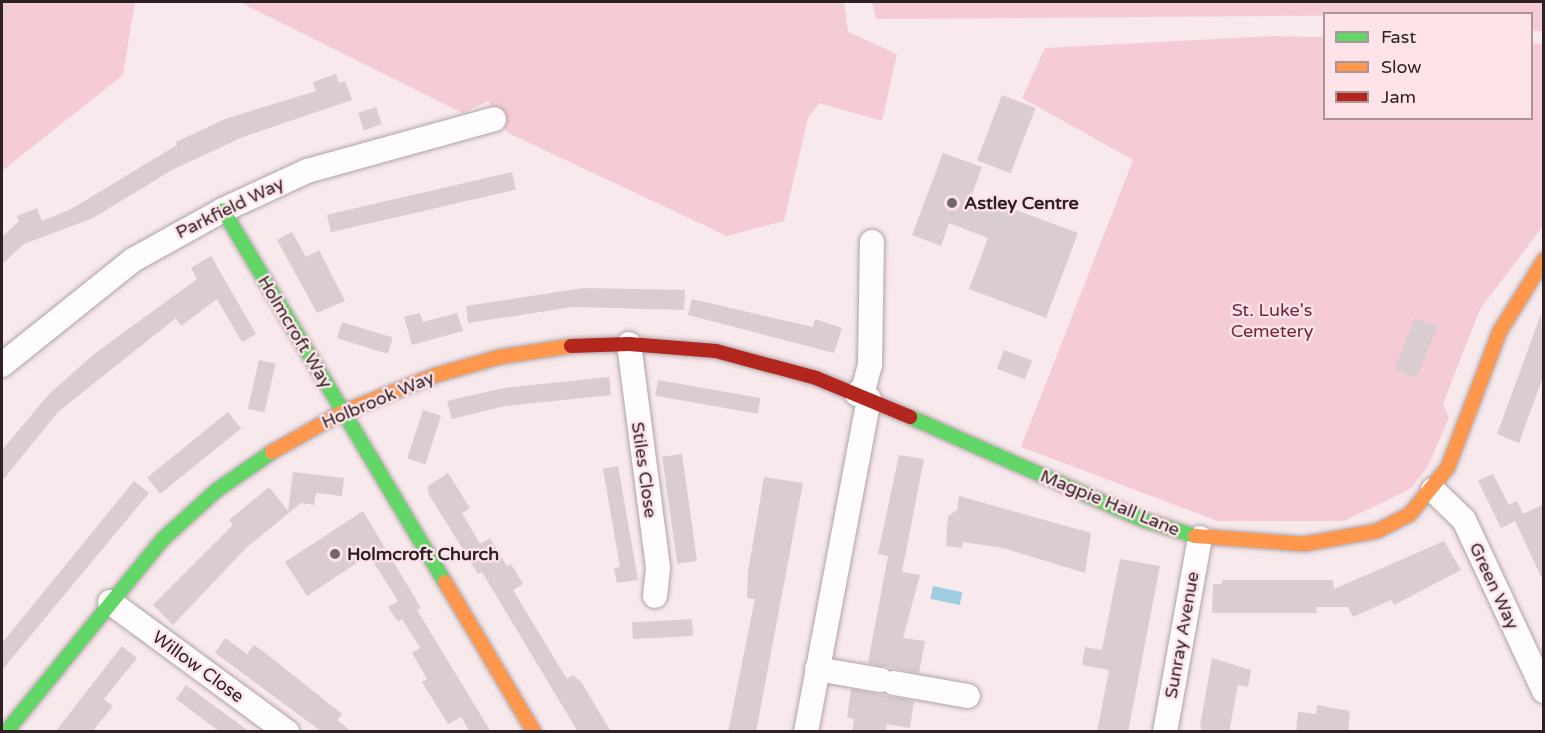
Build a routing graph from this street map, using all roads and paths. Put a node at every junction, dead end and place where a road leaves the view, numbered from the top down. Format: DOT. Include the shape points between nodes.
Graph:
graph roads {
  1 [pos="494,119"];
  2 [pos="223,210"];
  3 [pos="872,242"];
  4 [pos="1544,260"];
  5 [pos="630,344"];
  6 [pos="2,365"];
  7 [pos="863,397"];
  8 [pos="343,412"];
  9 [pos="1433,490"];
  10 [pos="1200,538"];
  11 [pos="655,596"];
  12 [pos="110,602"];
  13 [pos="817,669"];
  14 [pos="1544,691"];
  15 [pos="968,696"];
  16 [pos="6,732"];
  17 [pos="287,732"];
  18 [pos="534,732"];
  19 [pos="806,732"];
  20 [pos="1165,732"];
  1 -- 2 [label="street, Parkfield Way" via="307,171"];
  2 -- 6 [label="street, Parkfield Way" via="133,260"];
  2 -- 8 [label="street, Holmcroft Way"];
  3 -- 7 [label="street" via="870,365"];
  4 -- 9 [label="street, Magpie Hall Lane" via="1496,339 1451,460"];
  5 -- 7 [label="street, Holbrook Way" via="716,351"];
  5 -- 8 [label="street, Holbrook Way" via="564,346 499,357"];
  5 -- 11 [label="street, Stiles Close" via="658,568"];
  7 -- 10 [label="street, Magpie Hall Lane" via="1144,520"];
  7 -- 13 [label="street"];
  8 -- 12 [label="street, Holbrook Way" via="248,466 217,490 162,540"];
  8 -- 18 [label="street, Holmcroft Way"];
  9 -- 10 [label="street, Magpie Hall Lane" via="1410,514 1359,537 1269,545"];
  9 -- 14 [label="street, Green Way" via="1464,520"];
  10 -- 20 [label="street, Sunray Avenue"];
  12 -- 16 [label="street, Holbrook Way"];
  12 -- 17 [label="street, Willow Close"];
  13 -- 15 [label="street"];
  13 -- 19 [label="street"];
}
